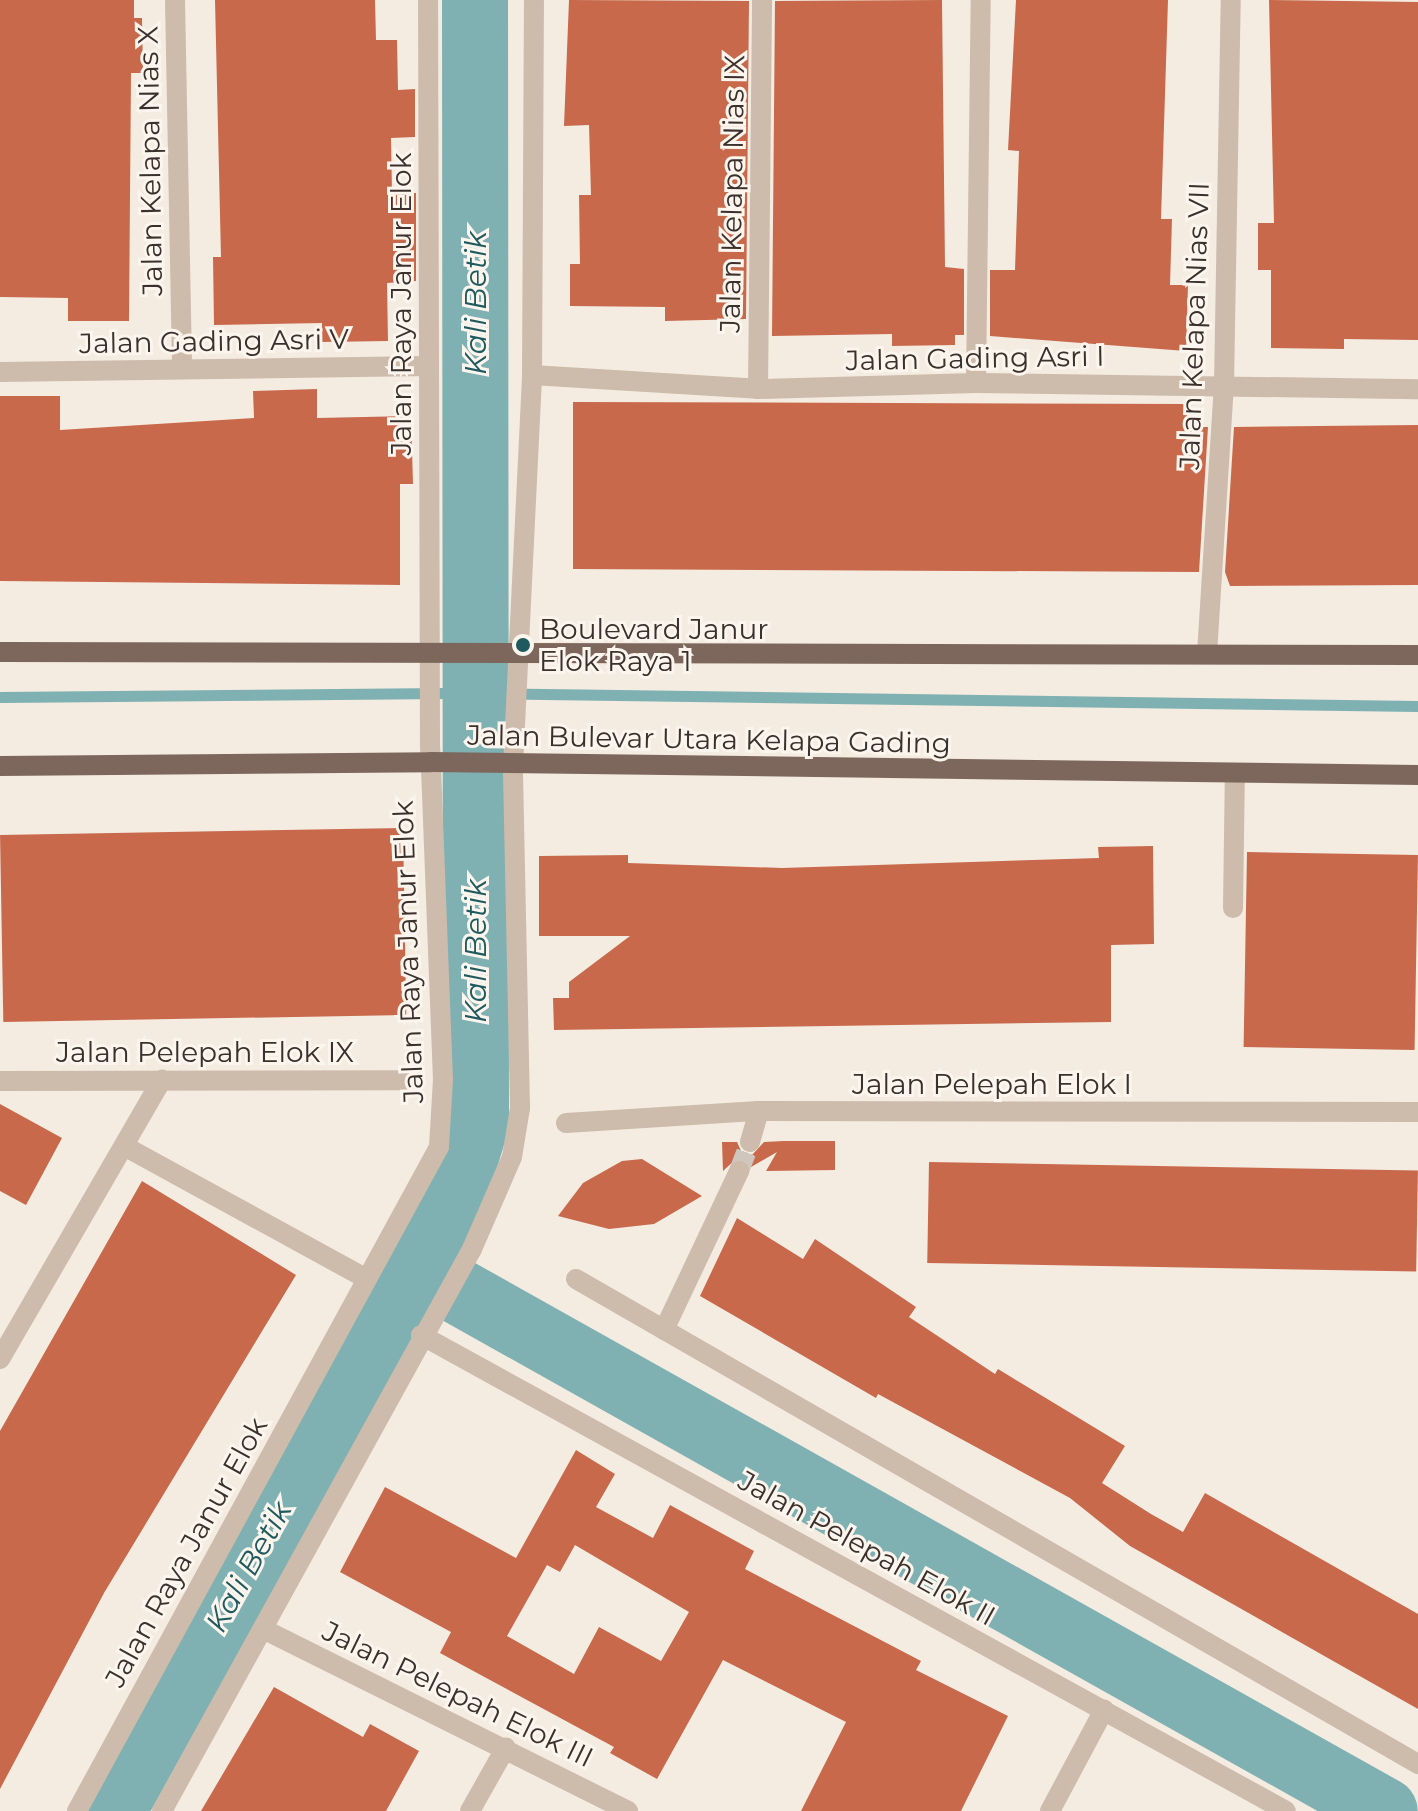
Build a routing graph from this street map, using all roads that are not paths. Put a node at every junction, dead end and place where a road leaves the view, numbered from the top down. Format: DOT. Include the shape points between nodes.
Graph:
graph roads {
  1 [pos="175,0"];
  2 [pos="428,0"];
  3 [pos="534,0"];
  4 [pos="762,0"];
  5 [pos="981,0"];
  6 [pos="1231,0"];
  7 [pos="428,366"];
  8 [pos="182,369"];
  9 [pos="0,372"];
  10 [pos="532,375"];
  11 [pos="976,383"];
  12 [pos="1224,385"];
  13 [pos="758,389"];
  14 [pos="1418,389"];
  15 [pos="436,651"];
  16 [pos="0,652"];
  17 [pos="1207,654"];
  18 [pos="1418,655"];
  19 [pos="511,659"];
  20 [pos="433,757"];
  21 [pos="510,761"];
  22 [pos="0,766"];
  23 [pos="1235,773"];
  24 [pos="1418,775"];
  25 [pos="1233,908"];
  26 [pos="162,1080"];
  27 [pos="410,1080"];
  28 [pos="0,1081"];
  29 [pos="759,1111"];
  30 [pos="1418,1112"];
  31 [pos="566,1123"];
  32 [pos="750,1142"];
  33 [pos="124,1146"];
  34 [pos="739,1171"];
  35 [pos="367,1279"];
  36 [pos="576,1279"];
  37 [pos="424,1329"];
  38 [pos="664,1330"];
  39 [pos="0,1359"];
  40 [pos="263,1629"];
  41 [pos="1104,1710"];
  42 [pos="506,1747"];
  43 [pos="1418,1764"];
  44 [pos="77,1811"];
  45 [pos="162,1811"];
  46 [pos="470,1811"];
  47 [pos="628,1811"];
  48 [pos="1050,1811"];
  49 [pos="1286,1811"];
  1 -- 8 [label="street, Jalan Kelapa Nias X"];
  2 -- 7 [label="street, Jalan Raya Janur Elok"];
  3 -- 10 [label="street"];
  4 -- 13 [label="street, Jalan Kelapa Nias IX"];
  5 -- 11 [label="street"];
  6 -- 12 [label="street, Jalan Kelapa Nias VII"];
  7 -- 8 [label="street, Jalan Gading Asri V"];
  7 -- 15 [label="street, Jalan Raya Janur Elok"];
  8 -- 9 [label="street, Jalan Gading Asri V"];
  10 -- 13 [label="street, Jalan Gading Asri I"];
  10 -- 19 [label="street"];
  11 -- 12 [label="street, Jalan Gading Asri I"];
  11 -- 13 [label="street, Jalan Gading Asri I"];
  12 -- 14 [label="street, Jalan Gading Asri I"];
  12 -- 17 [label="street, Jalan Kelapa Nias VII"];
  15 -- 16 [label="main road"];
  15 -- 19 [label="main road"];
  15 -- 20 [label="street, Jalan Raya Janur Elok" via="429,675"];
  17 -- 18 [label="main road"];
  17 -- 19 [label="main road"];
  19 -- 21 [label="street"];
  20 -- 21 [label="main road, Jalan Bulevar Utara Kelapa Gading"];
  20 -- 22 [label="main road, Jalan Bulevar Utara Kelapa Gading"];
  20 -- 35 [label="street, Jalan Raya Janur Elok" via="443,1080 439,1147"];
  21 -- 23 [label="main road, Jalan Bulevar Utara Kelapa Gading"];
  21 -- 37 [label="street" via="520,1108 496,1201"];
  23 -- 24 [label="main road, Jalan Bulevar Utara Kelapa Gading"];
  23 -- 25 [label="street"];
  26 -- 27 [label="street, Jalan Pelepah Elok IX"];
  26 -- 28 [label="street, Jalan Pelepah Elok IX"];
  26 -- 33 [label="street"];
  29 -- 30 [label="street, Jalan Pelepah Elok I"];
  29 -- 31 [label="street, Jalan Pelepah Elok I"];
  29 -- 32 [label="street"];
  33 -- 35 [label="street"];
  33 -- 39 [label="street"];
  34 -- 38 [label="street"];
  35 -- 44 [label="street, Jalan Raya Janur Elok"];
  36 -- 38 [label="street"];
  37 -- 40 [label="street"];
  37 -- 41 [label="street, Jalan Pelepah Elok II"];
  38 -- 43 [label="street"];
  40 -- 42 [label="street, Jalan Pelepah Elok III"];
  40 -- 45 [label="street"];
  41 -- 48 [label="street"];
  41 -- 49 [label="street, Jalan Pelepah Elok II"];
  42 -- 46 [label="street"];
  42 -- 47 [label="street, Jalan Pelepah Elok III"];
}
